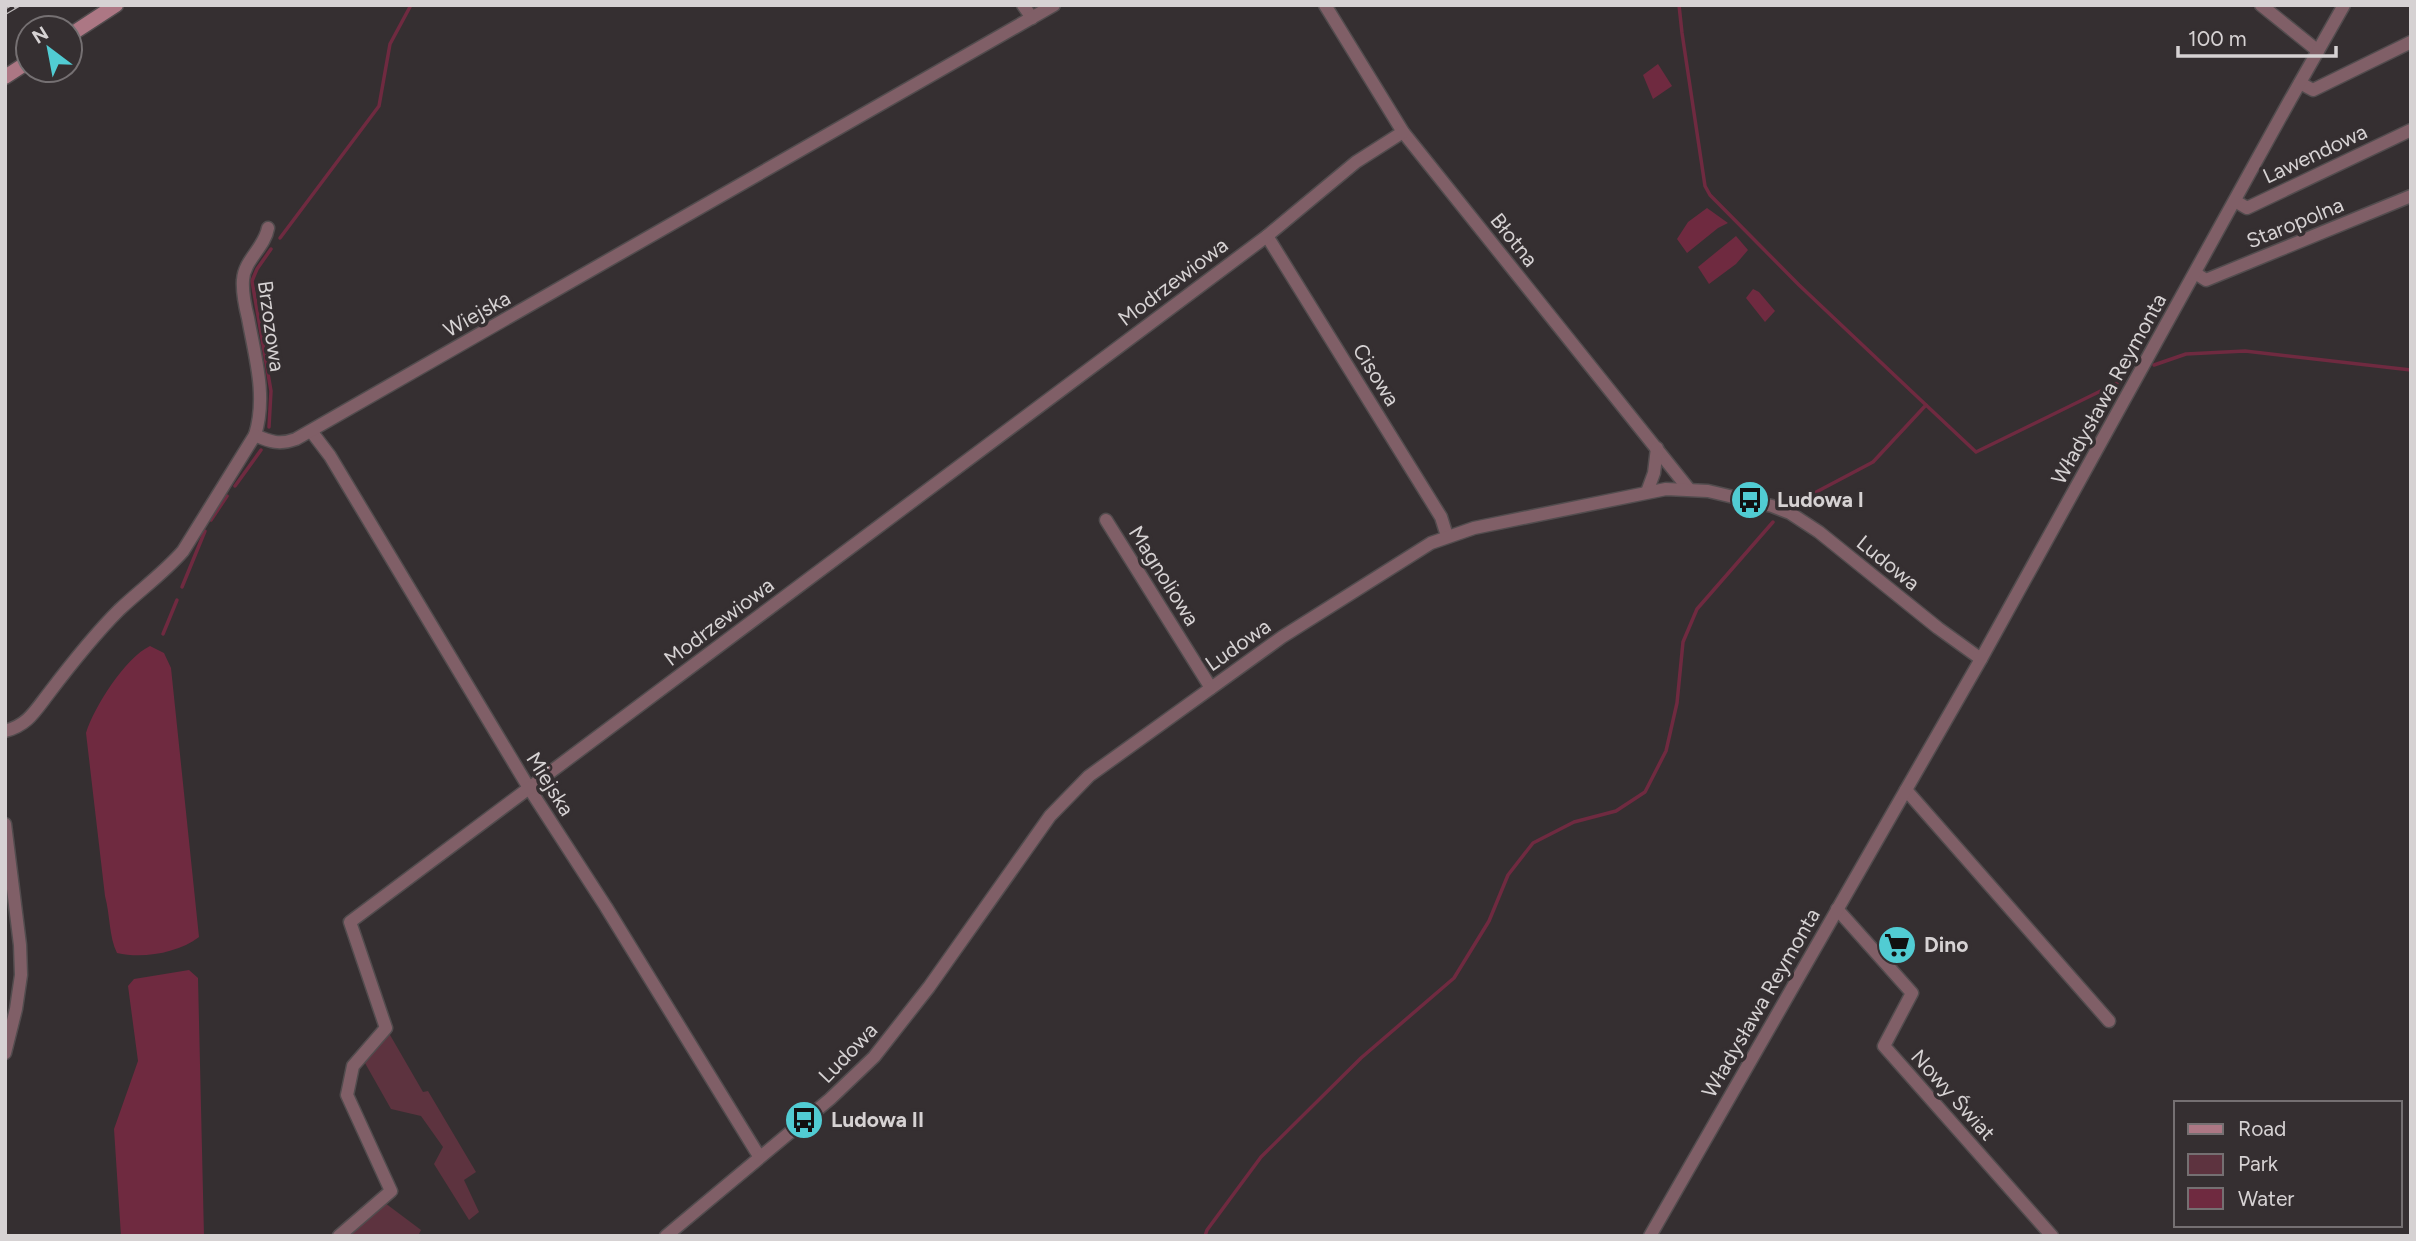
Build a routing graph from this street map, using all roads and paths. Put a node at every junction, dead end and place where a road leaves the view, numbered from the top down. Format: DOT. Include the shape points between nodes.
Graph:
graph roads {
  1 [pos="116,5"];
  2 [pos="1023,5"];
  3 [pos="1054,5"];
  4 [pos="1325,5"];
  5 [pos="2260,5"];
  6 [pos="2344,5"];
  7 [pos="1032,18"];
  8 [pos="84,26"];
  9 [pos="2411,42"];
  10 [pos="2318,51"];
  11 [pos="2300,83"];
  12 [pos="2411,130"];
  13 [pos="1403,132"];
  14 [pos="2411,196"];
  15 [pos="2235,201"];
  16 [pos="268,228"];
  17 [pos="1267,236"];
  18 [pos="2195,273"];
  19 [pos="311,431"];
  20 [pos="254,435"];
  21 [pos="1657,448"];
  22 [pos="1688,488"];
  23 [pos="1647,492"];
  24 [pos="1106,520"];
  25 [pos="1447,536"];
  26 [pos="1981,659"];
  27 [pos="1211,688"];
  28 [pos="5,731"];
  29 [pos="529,788"];
  30 [pos="1906,790"];
  31 [pos="5,824"];
  32 [pos="1837,909"];
  33 [pos="2109,1021"];
  34 [pos="5,1053"];
  35 [pos="759,1156"];
  36 [pos="339,1236"];
  37 [pos="666,1236"];
  38 [pos="1650,1236"];
  39 [pos="2052,1236"];
  1 -- 8 [label="main road"];
  2 -- 7 [label="street"];
  3 -- 7 [label="street, Wiejska"];
  4 -- 13 [label="street, Błotna"];
  5 -- 10 [label="street"];
  6 -- 10 [label="street, Władysława Reymonta"];
  7 -- 19 [label="street, Wiejska"];
  9 -- 11 [label="street" via="2313,90"];
  10 -- 11 [label="street, Władysława Reymonta"];
  11 -- 15 [label="street, Władysława Reymonta"];
  12 -- 15 [label="street, Lawendowa" via="2247,208"];
  13 -- 17 [label="street, Modrzewiowa" via="1356,162"];
  13 -- 21 [label="street, Błotna"];
  14 -- 18 [label="street, Staropolna" via="2206,280"];
  15 -- 18 [label="street, Władysława Reymonta"];
  16 -- 20 [label="street, Brzozowa" via="243,275 260,389"];
  17 -- 25 [label="street, Cisowa" via="1441,517"];
  17 -- 29 [label="street, Modrzewiowa"];
  18 -- 26 [label="street, Władysława Reymonta"];
  19 -- 20 [label="street, Wiejska" via="283,443"];
  19 -- 29 [label="street, Miejska"];
  20 -- 28 [label="street" via="183,551 84,646 32,715 20,727"];
  21 -- 22 [label="street, Błotna"];
  21 -- 23 [label="street"];
  22 -- 23 [label="street, Ludowa"];
  22 -- 26 [label="street, Ludowa" via="1772,506 1804,521"];
  23 -- 25 [label="street, Ludowa"];
  24 -- 27 [label="street, Magnoliowa"];
  25 -- 27 [label="street, Ludowa" via="1383,572"];
  26 -- 30 [label="street, Władysława Reymonta"];
  27 -- 35 [label="street, Ludowa" via="1068,795 880,1050"];
  29 -- 35 [label="street, Miejska"];
  29 -- 36 [label="street, Modrzewiowa" via="350,922 386,1028 353,1066 347,1096 391,1191"];
  30 -- 32 [label="street, Władysława Reymonta"];
  30 -- 33 [label="street"];
  31 -- 34 [label="street" via="21,975"];
  32 -- 38 [label="street, Władysława Reymonta"];
  32 -- 39 [label="street, Nowy Świat" via="1912,993 1884,1046"];
  35 -- 37 [label="street, Ludowa"];
}
